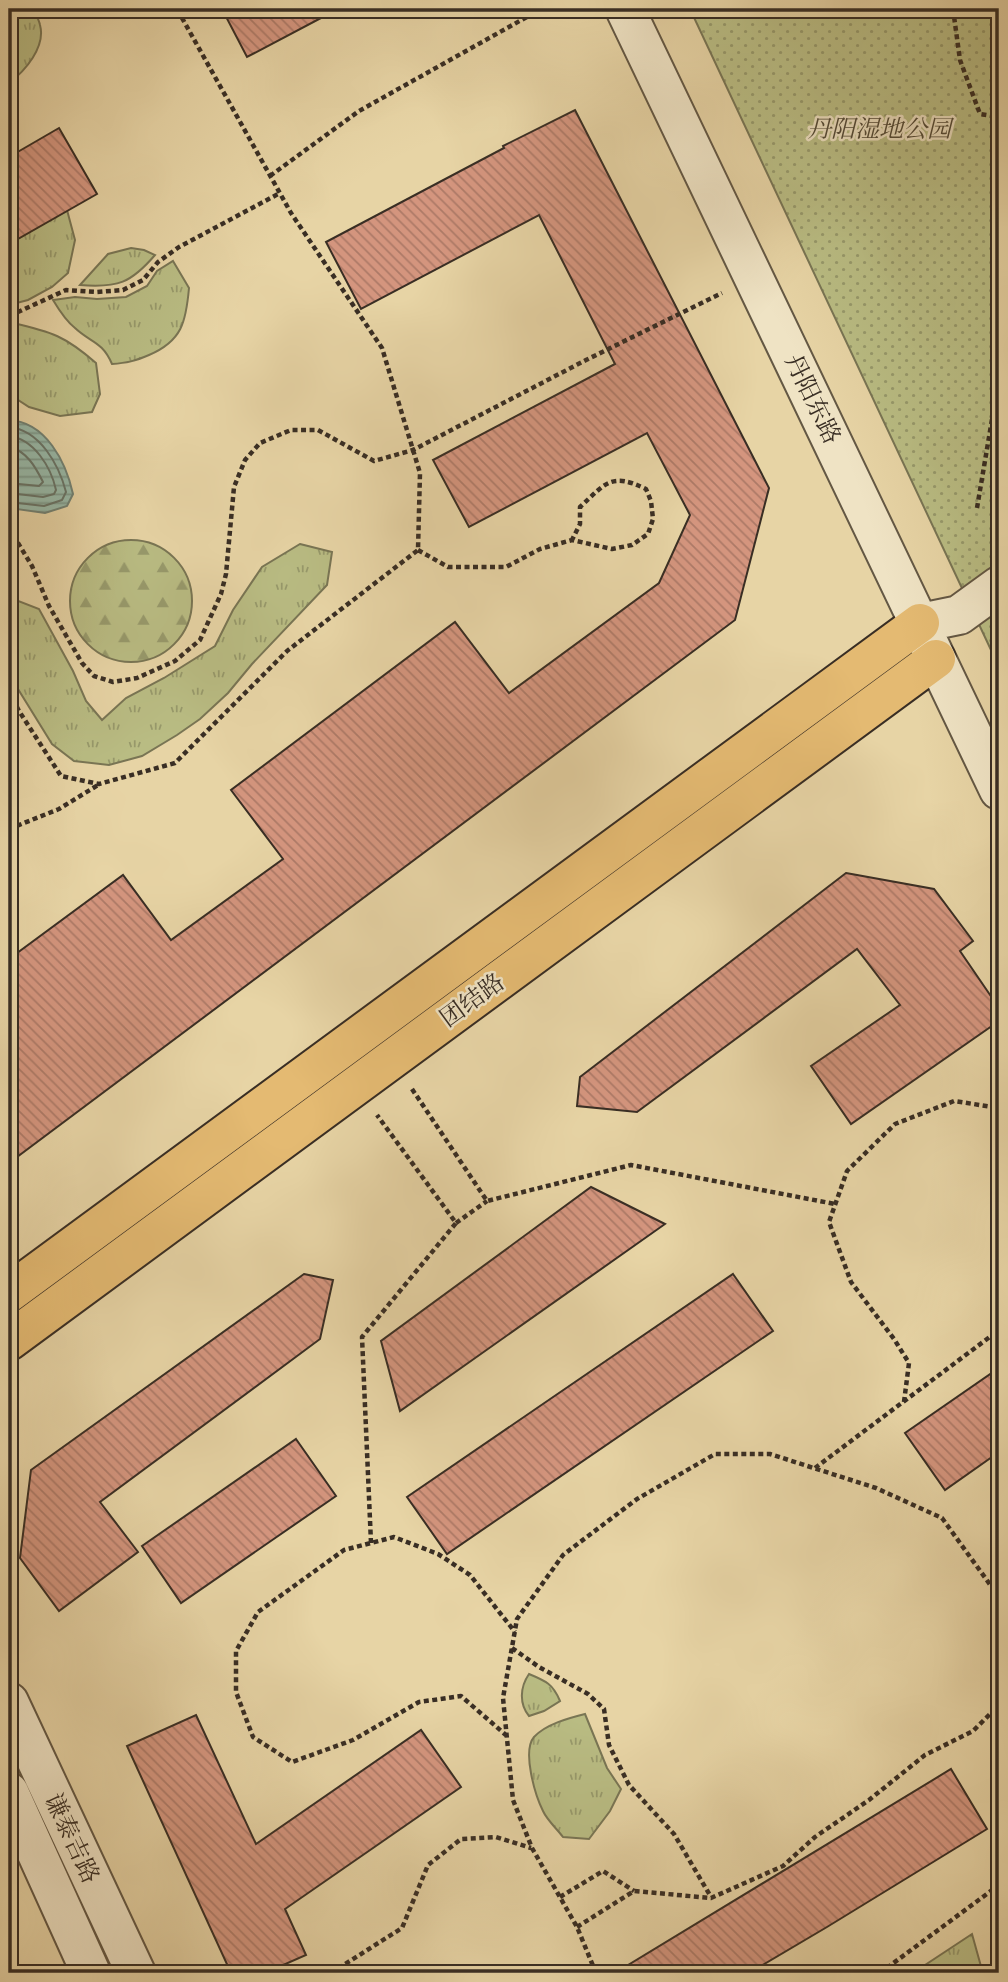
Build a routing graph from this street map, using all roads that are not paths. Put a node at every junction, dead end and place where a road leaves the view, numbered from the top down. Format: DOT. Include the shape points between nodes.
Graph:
graph roads {
  1 [pos="625,9"];
  2 [pos="999,586"];
  3 [pos="958,615"];
  4 [pos="920,623"];
  5 [pos="936,659"];
  6 [pos="999,790"];
  7 [pos="9,1293"];
  8 [pos="9,1341"];
  9 [pos="9,1702"];
  10 [pos="9,1792"];
  11 [pos="91,1973"];
  12 [pos="136,1973"];
  1 -- 4 [label="street, 丹阳东路"];
  2 -- 3 [label="street"];
  3 -- 4 [label="street"];
  3 -- 5 [label="street"];
  4 -- 5 [label="street, 丹阳东路"];
  4 -- 7 [label="main road, 团结路"];
  5 -- 6 [label="street, 丹阳东路"];
  5 -- 8 [label="main road, 团结路"];
  9 -- 12 [label="street, 谦泰吉路"];
  10 -- 11 [label="street, 谦泰吉路"];
}
